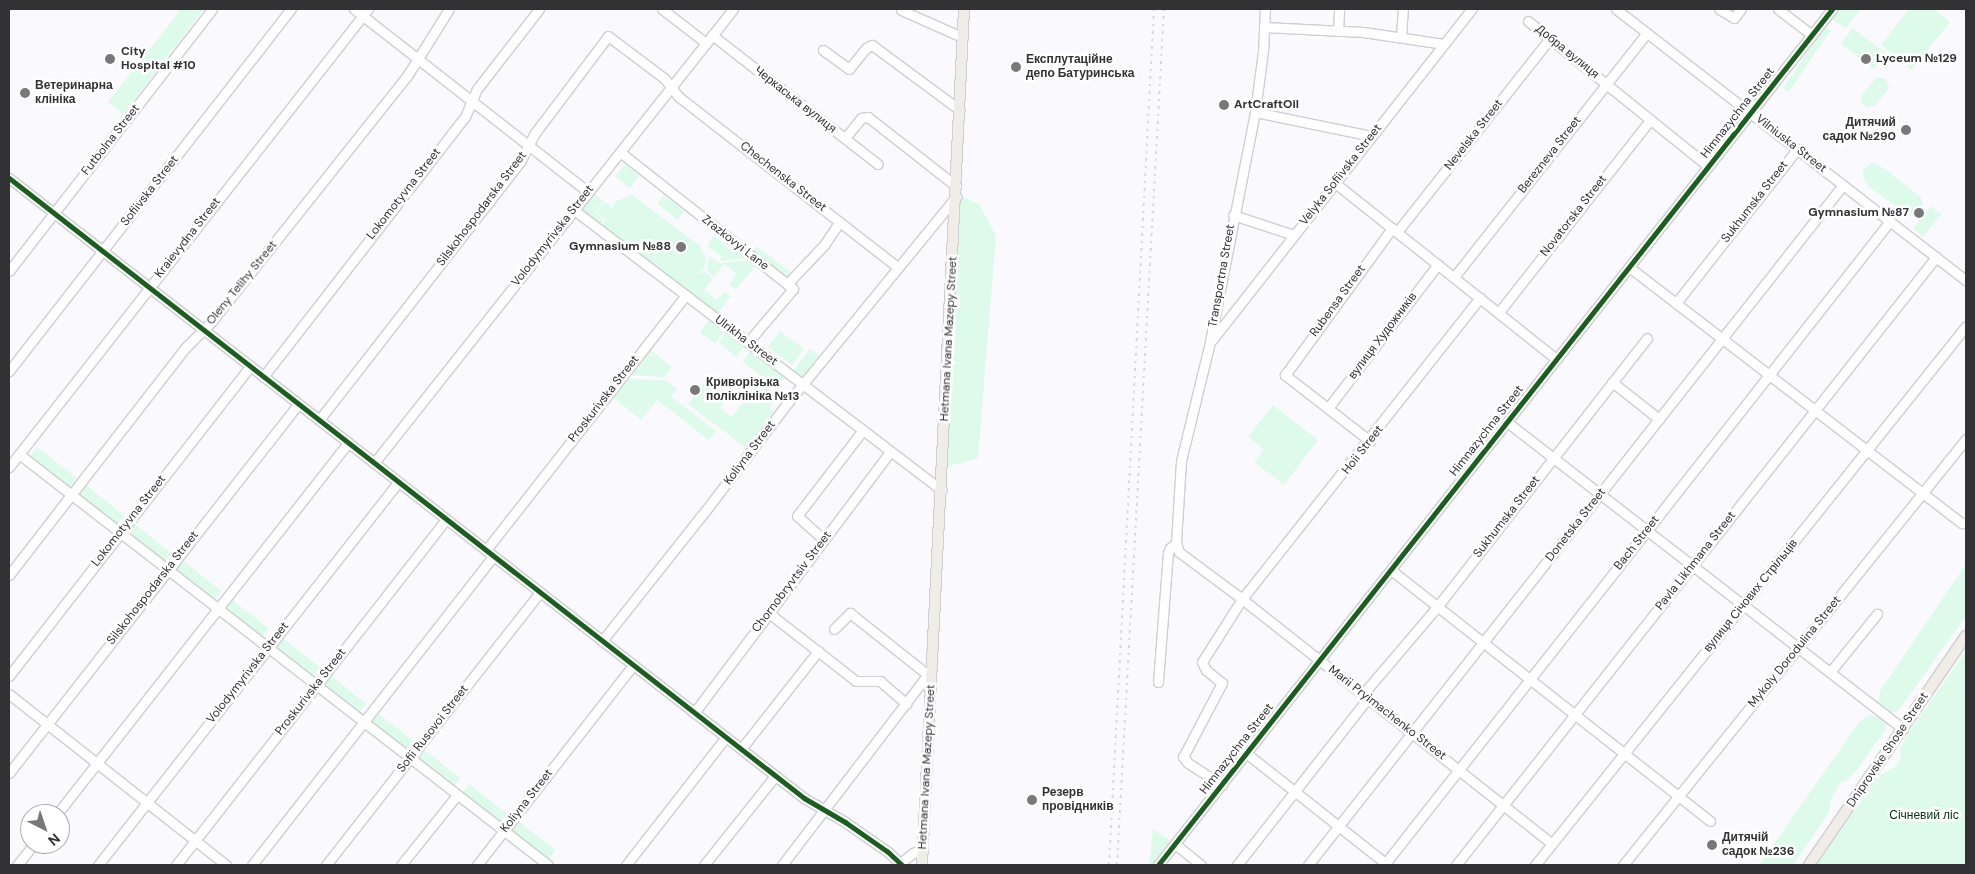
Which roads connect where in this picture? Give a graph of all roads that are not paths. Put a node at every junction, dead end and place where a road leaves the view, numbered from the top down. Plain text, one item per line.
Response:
1 (212, 9) edge
2 (291, 9) edge
3 (354, 9) edge
4 (449, 9) edge
5 (539, 9) edge
6 (662, 9) edge
7 (733, 9) edge
8 (964, 9) edge
9 (1265, 9) edge
10 (1339, 9) edge
11 (1403, 9) edge
12 (1472, 9) edge
13 (1616, 9) edge
14 (1719, 9) edge
15 (1741, 9) edge
16 (1778, 9) edge
17 (1832, 9) edge
18 (902, 10) edge
19 (365, 12) edge
20 (1528, 21) dead end
21 (1264, 27) junction
22 (1338, 31) junction
23 (1647, 32) junction
24 (1812, 35) junction
25 (1401, 36) junction
26 (962, 37) junction
27 (1550, 38) junction
28 (709, 39) junction
29 (1444, 44) junction
30 (823, 50) dead end
31 (418, 59) junction
32 (1606, 84) junction
33 (672, 86) junction
34 (471, 100) junction
35 (960, 110) junction
36 (1255, 112) junction
37 (1750, 113) junction
38 (1650, 120) junction
39 (1372, 136) junction
40 (845, 138) junction
41 (528, 146) junction
42 (1797, 149) junction
43 (620, 152) junction
44 (878, 164) dead end
45 (1708, 166) junction
46 (9, 178) edge
47 (1335, 183) junction
48 (1843, 185) junction
49 (956, 186) junction
50 (588, 192) junction
51 (956, 197) junction
52 (574, 210) junction
53 (54, 214) junction
54 (1233, 215) junction
55 (1890, 221) junction
56 (840, 223) junction
57 (1394, 230) junction
58 (1294, 234) junction
59 (103, 252) junction
60 (1936, 257) junction
61 (1438, 264) junction
62 (897, 267) junction
63 (1629, 267) junction
64 (9, 271) edge
65 (1454, 277) junction
66 (1966, 280) edge
67 (787, 284) junction
68 (149, 288) junction
69 (686, 295) junction
70 (1480, 298) junction
71 (1676, 303) junction
72 (1499, 312) junction
73 (1966, 326) edge
74 (202, 329) junction
75 (1647, 338) dead end
76 (1722, 338) junction
77 (748, 342) junction
78 (1210, 342) junction
79 (1556, 359) junction
80 (250, 366) junction
81 (9, 371) edge
82 (1769, 375) junction
83 (263, 377) junction
84 (1612, 382) junction
85 (803, 384) junction
86 (298, 404) junction
87 (1328, 408) junction
88 (1815, 410) junction
89 (1659, 419) junction
90 (319, 420) junction
91 (1507, 422) junction
92 (863, 430) junction
93 (1966, 439) edge
94 (1370, 441) junction
95 (348, 443) junction
96 (1867, 450) junction
97 (890, 452) junction
98 (19, 454) junction
99 (1553, 458) junction
100 (374, 463) junction
101 (9, 467) edge
102 (398, 482) junction
103 (942, 490) junction
104 (1923, 493) junction
105 (71, 494) junction
106 (1600, 494) junction
107 (446, 519) junction
108 (1966, 523) edge
109 (1647, 530) junction
110 (120, 533) junction
111 (824, 540) junction
112 (1176, 543) junction
113 (489, 553) junction
114 (1692, 566) junction
115 (168, 570) junction
116 (1390, 570) junction
117 (9, 575) edge
118 (540, 592) junction
119 (1242, 599) junction
120 (1743, 605) junction
121 (1437, 607) junction
122 (218, 609) junction
123 (770, 614) junction
124 (1877, 614) dead end
125 (834, 629) dead end
126 (1966, 636) edge
127 (602, 641) junction
128 (1483, 643) junction
129 (268, 648) junction
130 (1798, 648) junction
131 (818, 650) junction
132 (1320, 660) junction
133 (633, 665) junction
134 (930, 672) junction
135 (1830, 672) junction
136 (9, 676) edge
137 (1530, 680) junction
138 (1158, 682) dead end
139 (316, 685) junction
140 (9, 694) edge
141 (1365, 696) junction
142 (906, 704) junction
143 (694, 712) junction
144 (1574, 715) junction
145 (364, 722) junction
146 (47, 724) junction
147 (1903, 729) junction
148 (1412, 734) junction
149 (726, 737) junction
150 (741, 749) junction
151 (1246, 753) junction
152 (1624, 754) junction
153 (410, 758) junction
154 (97, 763) junction
155 (1459, 770) junction
156 (9, 773) edge
157 (775, 776) junction
158 (1222, 784) junction
159 (1295, 792) junction
160 (457, 795) junction
161 (1678, 797) junction
162 (147, 803) junction
163 (65, 804) edge
164 (1503, 805) junction
165 (824, 812) junction
166 (1710, 821) dead end
167 (1339, 826) junction
168 (503, 831) junction
169 (195, 841) junction
170 (1175, 844) junction
171 (1552, 844) junction
172 (923, 849) junction
173 (26, 854) edge
174 (900, 864) edge
175 (17, 865) edge
176 (98, 865) edge
177 (176, 865) edge
178 (226, 865) edge
179 (252, 865) edge
180 (326, 865) edge
181 (401, 865) edge
182 (476, 865) edge
183 (548, 865) edge
184 (626, 865) edge
185 (704, 865) edge
186 (782, 865) edge
187 (922, 865) edge
188 (1158, 865) edge
189 (1201, 865) edge
190 (1237, 865) edge
191 (1308, 865) edge
192 (1386, 865) edge
193 (1456, 865) edge
194 (1535, 865) edge
195 (1623, 865) edge
196 (1810, 865) edge

1 - 53 street, Futbolna Street
2 - 59 street, Sofiivska Street
3 - 19 street
4 - 31 street, Oleny Telihy Street
5 - 34 street, Lokomotyvna Street
6 - 28 street, Черкаська вулиця
7 - 28 street, Volodymyrivska Street
8 - 26 main road, Hetmana Ivana Mazepy Street
9 - 21 street, Transportna Street
10 - 22 street
11 - 25 street
12 - 29 street, Velyka Sofiivska Street
13 - 23 street, Vilniuska Street
14 - 15 street
16 - 24 street
17 - 24 street, Himnazychna Street
18 - 26 street
19 - 31 street
19 - 68 street, Kraievydna Street
20 - 27 street, Добра вулиця
21 - 22 street
21 - 36 street, Transportna Street
22 - 25 street
23 - 32 street, Berezneva Street
23 - 37 street, Vilniuska Street
24 - 37 street, Himnazychna Street
25 - 29 street
26 - 35 main road, Hetmana Ivana Mazepy Street
27 - 32 street, Добра вулиця
27 - 57 street, Nevelska Street
28 - 33 street, Volodymyrivska Street
28 - 40 street, Черкаська вулиця
29 - 39 street, Velyka Sofiivska Street
30 - 35 street
31 - 34 street
31 - 74 street, Oleny Telihy Street
32 - 38 street
32 - 65 street, Berezneva Street
33 - 41 street, Silskohospodarska Street
33 - 43 street, Volodymyrivska Street
33 - 56 street, Chechenska Street
34 - 41 street
34 - 83 street, Lokomotyvna Street
35 - 49 main road, Hetmana Ivana Mazepy Street
36 - 39 street
36 - 54 street, Transportna Street
37 - 42 street, Vilniuska Street
37 - 45 street, Himnazychna Street
38 - 45 street
38 - 72 street, Novatorska Street
39 - 47 street, Velyka Sofiivska Street
40 - 44 street, Черкаська вулиця
40 - 49 street
41 - 50 street
41 - 90 street, Silskohospodarska Street
42 - 48 street, Vilniuska Street
42 - 71 street, Sukhumska Street
43 - 50 street, Volodymyrivska Street
43 - 67 street, Zrazkovyi Lane
45 - 63 street, Himnazychna Street
46 - 53 street
47 - 57 street
47 - 58 street, Velyka Sofiivska Street
48 - 55 street, Vilniuska Street
48 - 76 street, Donetska Street
49 - 51 main road, Hetmana Ivana Mazepy Street
50 - 52 street, Volodymyrivska Street
51 - 62 street, Koliyna Street
51 - 103 main road, Hetmana Ivana Mazepy Street
52 - 69 street, Ulrikha Street
52 - 100 street, Volodymyrivska Street
53 - 59 street
53 - 64 street, Futbolna Street
54 - 58 street
54 - 78 street, Transportna Street
55 - 60 street, Vilniuska Street
55 - 82 street, Bach Street
56 - 62 street, Chechenska Street
56 - 67 street
57 - 61 street
57 - 87 street, Rubensa Street
58 - 78 street, Velyka Sofiivska Street
59 - 68 street
59 - 81 street, Sofiivska Street
60 - 66 street, Vilniuska Street
60 - 88 street, Pavla Likhmana Street
61 - 65 street
61 - 87 street, вулиця Художників
62 - 85 street, Koliyna Street
63 - 71 street
63 - 79 street, Himnazychna Street
65 - 70 street
67 - 77 street
68 - 74 street
68 - 98 street, Kraievydna Street
69 - 77 street, Ulrikha Street
69 - 113 street, Proskurivska Street
70 - 72 street
70 - 94 street, Hoii Street
71 - 76 street
72 - 79 street
73 - 96 street, вулиця Січових Стрільців
74 - 80 street
74 - 105 street, Oleny Telihy Street
75 - 84 street, Sukhumska Street
76 - 82 street
76 - 89 street, Donetska Street
77 - 85 street, Ulrikha Street
78 - 112 street, Transportna Street
79 - 91 street, Himnazychna Street
80 - 83 street
80 - 110 street, Lokomotyvna Street
82 - 88 street
82 - 109 street, Bach Street
83 - 86 street
84 - 89 street
84 - 99 street, Sukhumska Street
85 - 92 street, Ulrikha Street
85 - 127 street, Koliyna Street
86 - 90 street
86 - 115 street, Silskohospodarska Street
87 - 94 street
88 - 96 street
88 - 114 street, Pavla Likhmana Street
89 - 106 street, Donetska Street
90 - 95 street
91 - 99 street
91 - 116 street, Himnazychna Street
92 - 97 street, Ulrikha Street
92 - 111 street
93 - 104 street, Mykoly Dorodulina Street
94 - 119 street, Hoii Street
95 - 100 street
95 - 122 street
96 - 104 street
96 - 120 street, вулиця Січових Стрільців
97 - 103 street, Ulrikha Street
97 - 111 street, Chornobryvtsiv Street
98 - 101 street, Kraievydna Street
98 - 105 street
99 - 106 street
99 - 121 street, Sukhumska Street
100 - 102 street
102 - 107 street
102 - 129 street, Volodymyrivska Street
103 - 134 main road, Hetmana Ivana Mazepy Street
104 - 108 street
104 - 130 street, Mykoly Dorodulina Street
105 - 110 street
105 - 117 street, Oleny Telihy Street
106 - 109 street
106 - 128 street, Donetska Street
107 - 113 street
107 - 139 street, Proskurivska Street
109 - 114 street
109 - 137 street, Bach Street
110 - 115 street
110 - 136 street, Lokomotyvna Street
111 - 123 street, Chornobryvtsiv Street
112 - 119 street
112 - 138 street, Transportna Street
113 - 118 street
113 - 145 street, Proskurivska Street
114 - 120 street
114 - 144 street, Pavla Likhmana Street
115 - 122 street
115 - 146 street, Silskohospodarska Street
116 - 121 street
116 - 132 street, Himnazychna Street
118 - 127 street
118 - 153 street, Sofii Rusovoi Street
119 - 132 street, Marii Pryimachenko Street
119 - 158 street
120 - 130 street
120 - 152 street, вулиця Січових Стрільців
121 - 128 street
121 - 141 street, Sukhumska Street
122 - 129 street
122 - 154 street
123 - 131 street
123 - 143 street, Chornobryvtsiv Street
124 - 135 street
125 - 134 street, Hetmana Ivana Mazepy Street
126 - 147 main road, Dniprovske Shose Street
127 - 133 street
128 - 137 street
128 - 148 street, Donetska Street
129 - 139 street
129 - 162 street, Volodymyrivska Street
130 - 135 street
130 - 161 street, Mykoly Dorodulina Street
131 - 142 street
131 - 150 street
132 - 141 street, Marii Pryimachenko Street
132 - 151 street, Himnazychna Street
133 - 143 street
133 - 168 street, Koliyna Street
134 - 142 street, Hetmana Ivana Mazepy Street
134 - 172 main road, Hetmana Ivana Mazepy Street
135 - 147 street
137 - 144 street
137 - 155 street, Bach Street
139 - 145 street
139 - 169 street, Proskurivska Street
140 - 146 street
141 - 148 street, Marii Pryimachenko Street
141 - 159 street, Sukhumska Street
142 - 165 street, Hetmana Ivana Mazepy Street
143 - 149 street
144 - 152 street
144 - 164 street, Pavla Likhmana Street
145 - 153 street
145 - 179 street, Proskurivska Street
146 - 154 street
146 - 156 street, Silskohospodarska Street
147 - 196 main road, Dniprovske Shose Street
148 - 155 street, Marii Pryimachenko Street
148 - 167 street, Donetska Street
149 - 150 street
149 - 184 street
150 - 157 street
151 - 158 street, Himnazychna Street
151 - 159 street
152 - 161 street
152 - 171 street, вулиця Січових Стрільців
153 - 160 street
153 - 180 street, Sofii Rusovoi Street
154 - 162 street
154 - 163 street
155 - 164 street, Marii Pryimachenko Street
155 - 192 street, Bach Street
157 - 165 street
157 - 185 street
158 - 170 street, Himnazychna Street
159 - 167 street
159 - 190 street, Sukhumska Street
160 - 168 street
160 - 181 street
161 - 166 street
161 - 195 street, Mykoly Dorodulina Street
162 - 169 street
162 - 176 street, Volodymyrivska Street
164 - 171 street, Marii Pryimachenko Street
164 - 193 street, Pavla Likhmana Street
165 - 174 street
165 - 186 street, Hetmana Ivana Mazepy Street
167 - 191 street, Donetska Street
167 - 192 street
168 - 182 street, Koliyna Street
168 - 183 street
169 - 177 street, Proskurivska Street
169 - 178 street
170 - 188 street, Himnazychna Street
170 - 189 street
171 - 194 street, вулиця Січових Стрільців
172 - 174 street
172 - 187 main road, Hetmana Ivana Mazepy Street
173 - 175 street

